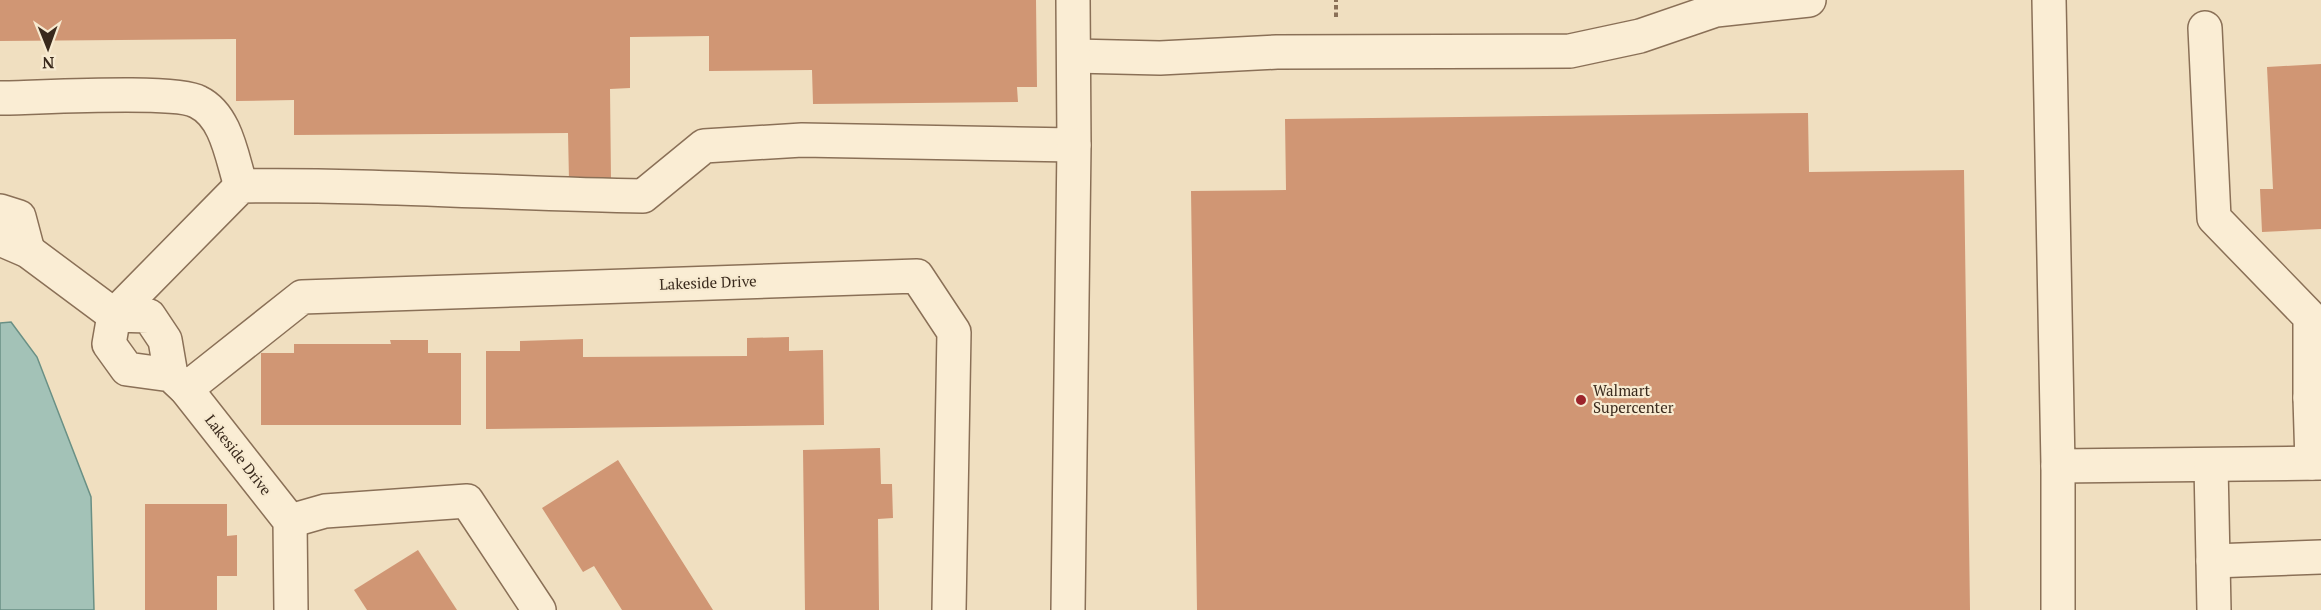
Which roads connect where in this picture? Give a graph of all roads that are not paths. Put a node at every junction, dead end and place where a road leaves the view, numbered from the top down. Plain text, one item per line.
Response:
1 (1073, 0) edge
2 (1809, 0) edge
3 (2049, 0) edge
4 (2205, 28) dead end
5 (1074, 56) junction
6 (0, 98) edge
7 (1074, 145) junction
8 (241, 186) junction
9 (0, 210) edge
10 (14, 245) edge
11 (114, 315) junction
12 (179, 382) junction
13 (2316, 398) edge
14 (2317, 463) edge
15 (2211, 465) junction
16 (2058, 466) junction
17 (290, 521) junction
18 (2321, 557) edge
19 (2213, 561) junction
20 (291, 610) edge
21 (539, 610) edge
22 (949, 610) edge
23 (1068, 610) edge
24 (2058, 610) edge
25 (2214, 610) edge

1 - 5 street
2 - 5 street
3 - 16 street
4 - 13 street
5 - 7 street
6 - 8 street
7 - 8 street
7 - 23 street
8 - 11 street
9 - 10 street
10 - 11 street
11 - 12 street, Lakeside Drive
11 - 12 street
12 - 17 street, Lakeside Drive
12 - 22 street, Lakeside Drive
13 - 14 street
14 - 15 street
15 - 16 street
15 - 19 street
16 - 24 street
17 - 20 street
17 - 21 street
18 - 19 street
19 - 25 street

